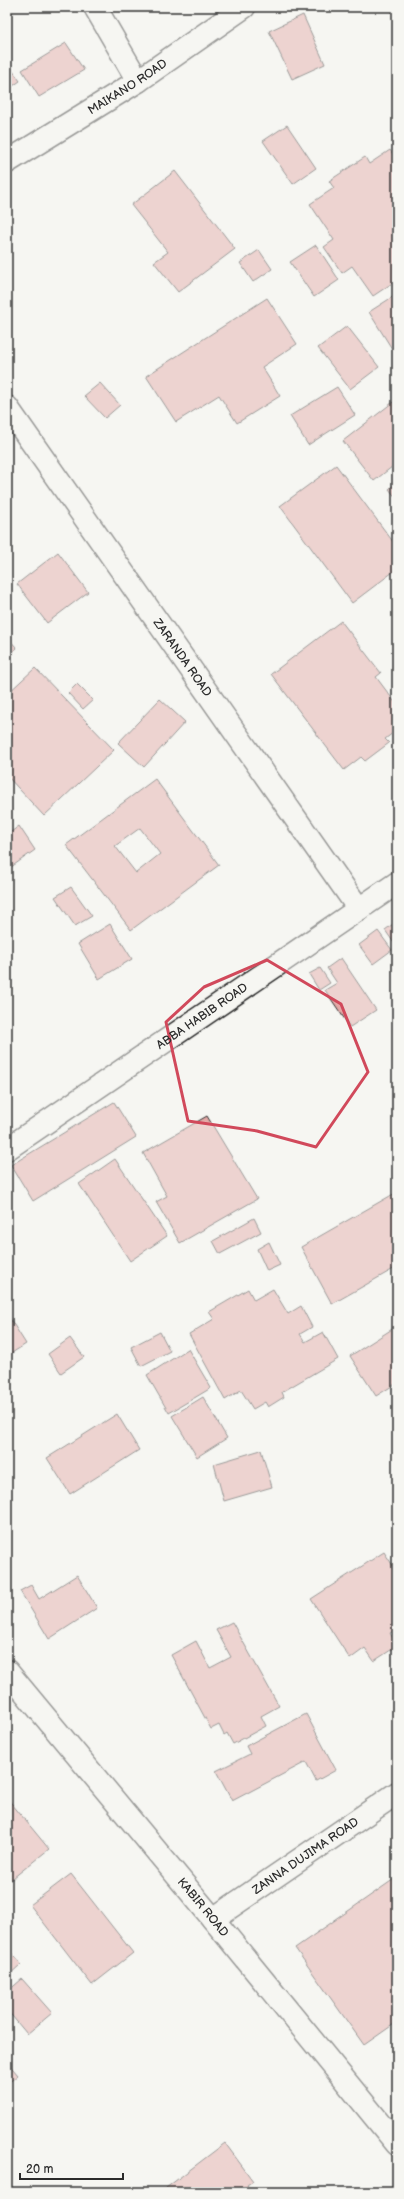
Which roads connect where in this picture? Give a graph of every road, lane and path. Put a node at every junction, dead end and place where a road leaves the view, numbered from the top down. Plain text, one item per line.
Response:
1 (95, 7) edge
2 (244, 7) edge
3 (138, 81) junction
4 (7, 162) edge
5 (7, 407) edge
6 (397, 883) edge
7 (359, 909) junction
8 (7, 1149) edge
9 (7, 1671) edge
10 (397, 1793) edge
11 (213, 1919) junction
12 (397, 2144) edge

1 - 3 street
2 - 3 street, MAIKANO ROAD
3 - 4 street, MAIKANO ROAD
5 - 7 street, ZARANDA ROAD
6 - 7 street, ABBA HABIB ROAD
7 - 8 street, ABBA HABIB ROAD
9 - 11 street, KABIR ROAD
10 - 11 street, ZANNA DUJIMA ROAD
11 - 12 street, KABIR ROAD

